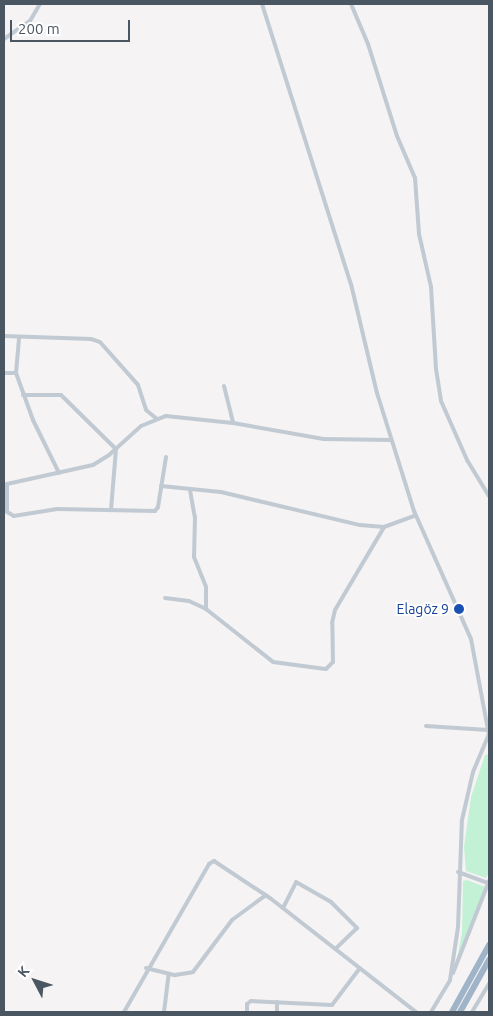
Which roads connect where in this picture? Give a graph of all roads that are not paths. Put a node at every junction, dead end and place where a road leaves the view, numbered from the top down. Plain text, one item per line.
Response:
1 (40, 4) edge
2 (262, 4) edge
3 (351, 4) edge
4 (4, 39) edge
5 (4, 336) edge
6 (20, 337) junction
7 (4, 373) edge
8 (16, 373) junction
9 (224, 386) dead end
10 (23, 395) junction
11 (156, 418) junction
12 (233, 423) junction
13 (391, 440) junction
14 (116, 449) junction
15 (166, 458) dead end
16 (59, 473) junction
17 (161, 486) junction
18 (190, 490) junction
19 (489, 496) edge
20 (110, 510) junction
21 (416, 516) junction
22 (384, 527) junction
23 (165, 598) dead end
24 (206, 608) junction
25 (426, 726) dead end
26 (489, 733) edge
27 (458, 872) junction
28 (489, 882) edge
29 (266, 895) junction
30 (283, 908) junction
31 (489, 945) edge
32 (336, 948) junction
33 (489, 960) edge
34 (146, 968) junction
35 (360, 968) junction
36 (169, 974) junction
37 (450, 980) junction
38 (489, 984) edge
39 (277, 1002) junction
40 (124, 1012) edge
41 (164, 1012) edge
42 (247, 1012) edge
43 (277, 1012) edge
44 (416, 1012) edge
45 (431, 1012) edge
46 (452, 1012) edge
47 (460, 1012) edge
48 (472, 1012) edge

1 - 4 street
2 - 13 street
3 - 19 street
5 - 6 street
6 - 8 street
6 - 11 street
7 - 8 street
8 - 10 street
9 - 12 street
10 - 14 street
10 - 16 street
11 - 12 street
11 - 14 street
12 - 13 street
13 - 21 street
14 - 16 street
14 - 20 street
15 - 17 street
16 - 20 street
17 - 18 street
17 - 20 street
18 - 22 street
18 - 24 street
21 - 22 street
21 - 26 street
22 - 24 street
23 - 24 street
25 - 26 street
26 - 27 street
27 - 28 street
27 - 37 street
28 - 37 street
29 - 30 street
29 - 34 street
29 - 36 street
30 - 32 street
30 - 32 street
31 - 46 highway
32 - 35 street
33 - 47 highway
34 - 36 street
34 - 40 street
35 - 39 street
35 - 44 street
36 - 41 street
37 - 45 street
38 - 48 street
39 - 42 street
39 - 43 street

